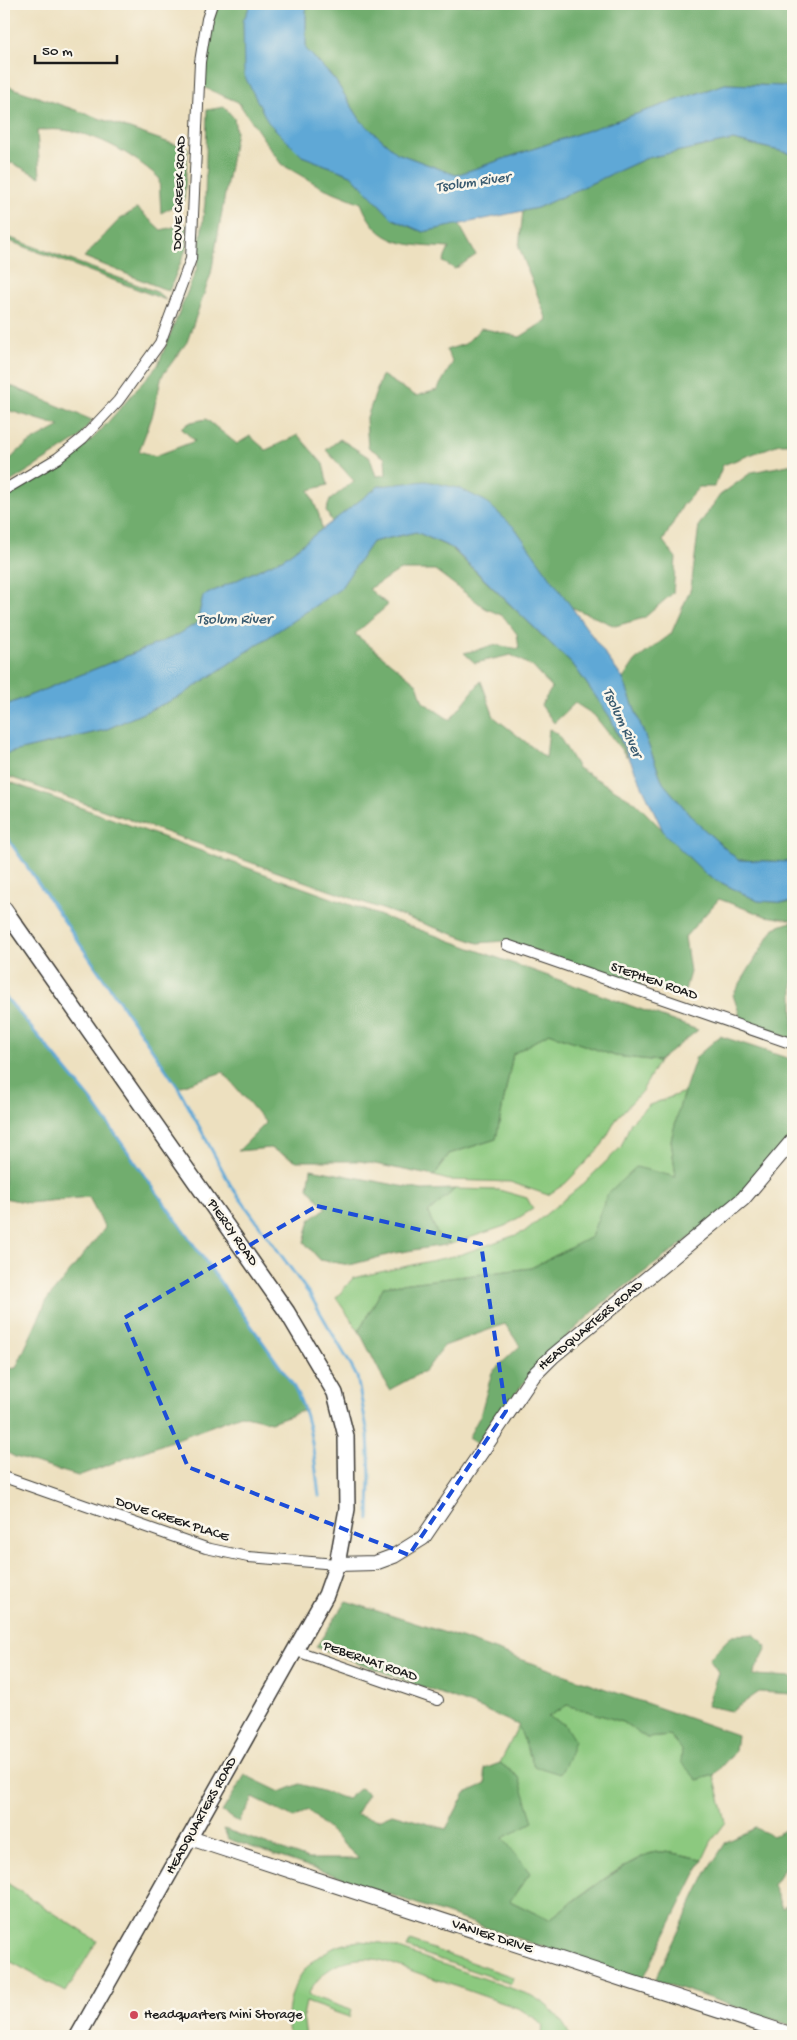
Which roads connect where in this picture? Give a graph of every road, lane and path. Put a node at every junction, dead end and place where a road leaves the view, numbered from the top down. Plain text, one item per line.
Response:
1 (212, 4) edge
2 (4, 490) edge
3 (4, 909) edge
4 (507, 945) dead end
5 (793, 1044) edge
6 (793, 1140) edge
7 (4, 1477) edge
8 (337, 1564) junction
9 (326, 1595) joint
10 (294, 1650) junction
11 (438, 1700) dead end
12 (190, 1838) junction
13 (793, 2035) edge
14 (78, 2036) edge

1 - 2 street, DOVE CREEK ROAD
3 - 8 main road, PIERCY ROAD
4 - 5 street, STEPHEN ROAD
6 - 8 street, HEADQUARTERS ROAD
7 - 8 street, DOVE CREEK PLACE
8 - 9 main road, PIERCY ROAD
9 - 10 main road, HEADQUARTERS ROAD
10 - 11 street, PEBERNAT ROAD
10 - 12 main road, HEADQUARTERS ROAD
12 - 13 street, VANIER DRIVE
12 - 14 main road, HEADQUARTERS ROAD

